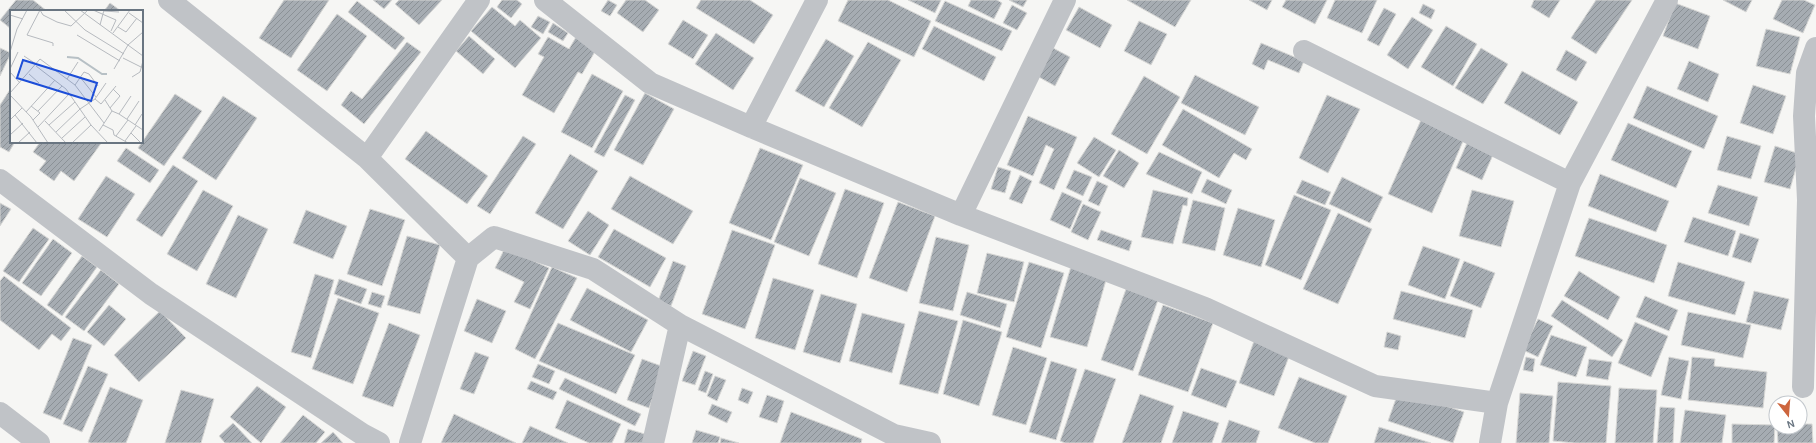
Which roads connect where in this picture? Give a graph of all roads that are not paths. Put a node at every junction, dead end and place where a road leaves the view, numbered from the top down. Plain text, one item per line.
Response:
1 (169, 0) edge
2 (479, 0) edge
3 (817, 0) edge
4 (1065, 0) edge
5 (1668, 0) edge
6 (550, 1) edge
7 (1816, 48) edge
8 (1304, 51) dead end
9 (751, 127) junction
10 (367, 158) junction
11 (0, 180) edge
12 (1570, 183) junction
13 (961, 215) junction
14 (468, 258) junction
15 (680, 325) junction
16 (1803, 387) dead end
17 (1497, 403) junction
18 (0, 413) edge
19 (893, 439) edge
20 (39, 443) edge
21 (380, 443) edge
22 (410, 443) edge
23 (653, 443) edge
24 (930, 443) edge
25 (1490, 443) edge

1 - 10 street
2 - 10 street
3 - 9 street
4 - 13 street
5 - 12 street
6 - 9 street
7 - 16 street
8 - 12 street
9 - 13 street
10 - 14 street
11 - 21 street
12 - 17 street
13 - 17 street
14 - 15 street
14 - 22 street
15 - 19 street
15 - 23 street
17 - 25 street
18 - 20 street
19 - 24 street

